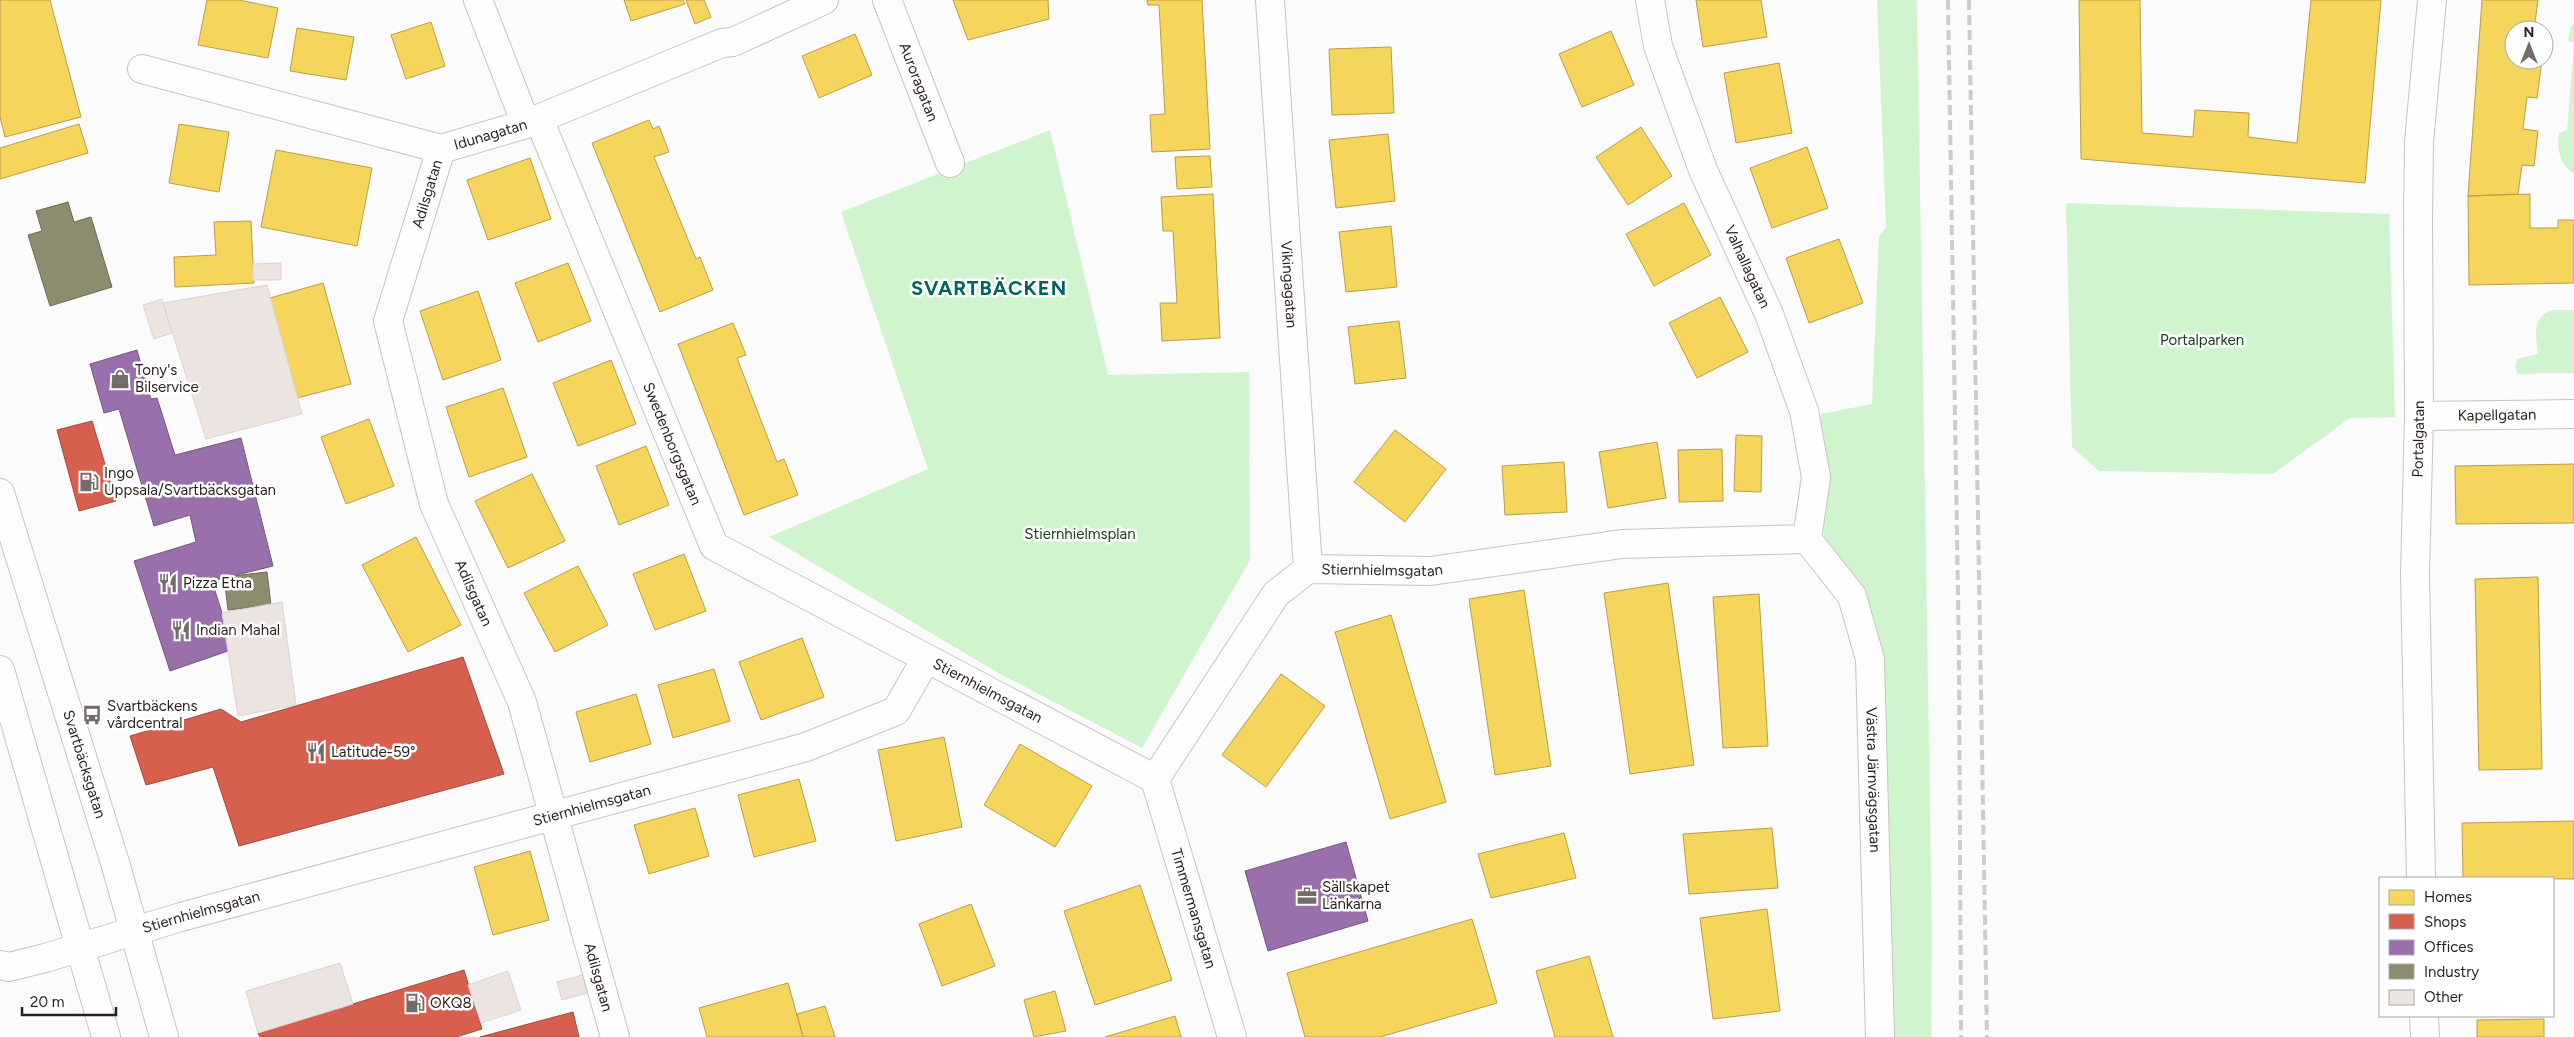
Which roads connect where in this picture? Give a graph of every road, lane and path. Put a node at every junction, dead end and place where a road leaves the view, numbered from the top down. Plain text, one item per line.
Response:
1 (478, 0) edge
2 (824, 0) edge
3 (887, 0) edge
4 (1270, 0) edge
5 (1650, 0) edge
6 (2432, 0) edge
7 (142, 69) dead end
8 (532, 122) junction
9 (441, 149) junction
10 (950, 162) dead end
11 (2574, 414) edge
12 (2419, 416) junction
13 (0, 493) edge
14 (1807, 540) junction
15 (1308, 569) junction
16 (926, 659) junction
17 (0, 670) edge
18 (1155, 779) junction
19 (552, 814) junction
20 (2422, 877) edge
21 (134, 931) junction
22 (79, 946) junction
23 (0, 965) edge
24 (2424, 1017) edge
25 (106, 1037) edge
26 (164, 1037) edge
27 (615, 1037) edge
28 (1232, 1037) edge
29 (1880, 1037) edge
30 (2425, 1037) edge

1 - 8 street, Swedenborgsgatan
2 - 8 street, Idunagatan
3 - 10 street, Auroragatan
4 - 15 street, Vikingagatan
5 - 14 street, Valhallagatan
6 - 12 street, Portalgatan
7 - 9 street, Idunagatan
8 - 9 street, Idunagatan
8 - 16 street, Swedenborgsgatan
9 - 19 street, Adilsgatan
11 - 12 street, Kapellgatan
12 - 20 street, Portalgatan
13 - 21 street, Svartbäcksgatan
14 - 15 street, Stiernhielmsgatan
14 - 29 street, Västra Järnvägsgatan
15 - 18 street, Stiernhielmsgatan
16 - 18 street, Stiernhielmsgatan
16 - 19 street, Stiernhielmsgatan
17 - 22 street
18 - 28 street, Timmermansgatan
19 - 21 street, Stiernhielmsgatan
19 - 27 street, Adilsgatan
21 - 22 street, Stiernhielmsgatan
21 - 26 street, Svartbäcksgatan
22 - 23 street
22 - 25 street
24 - 30 street

